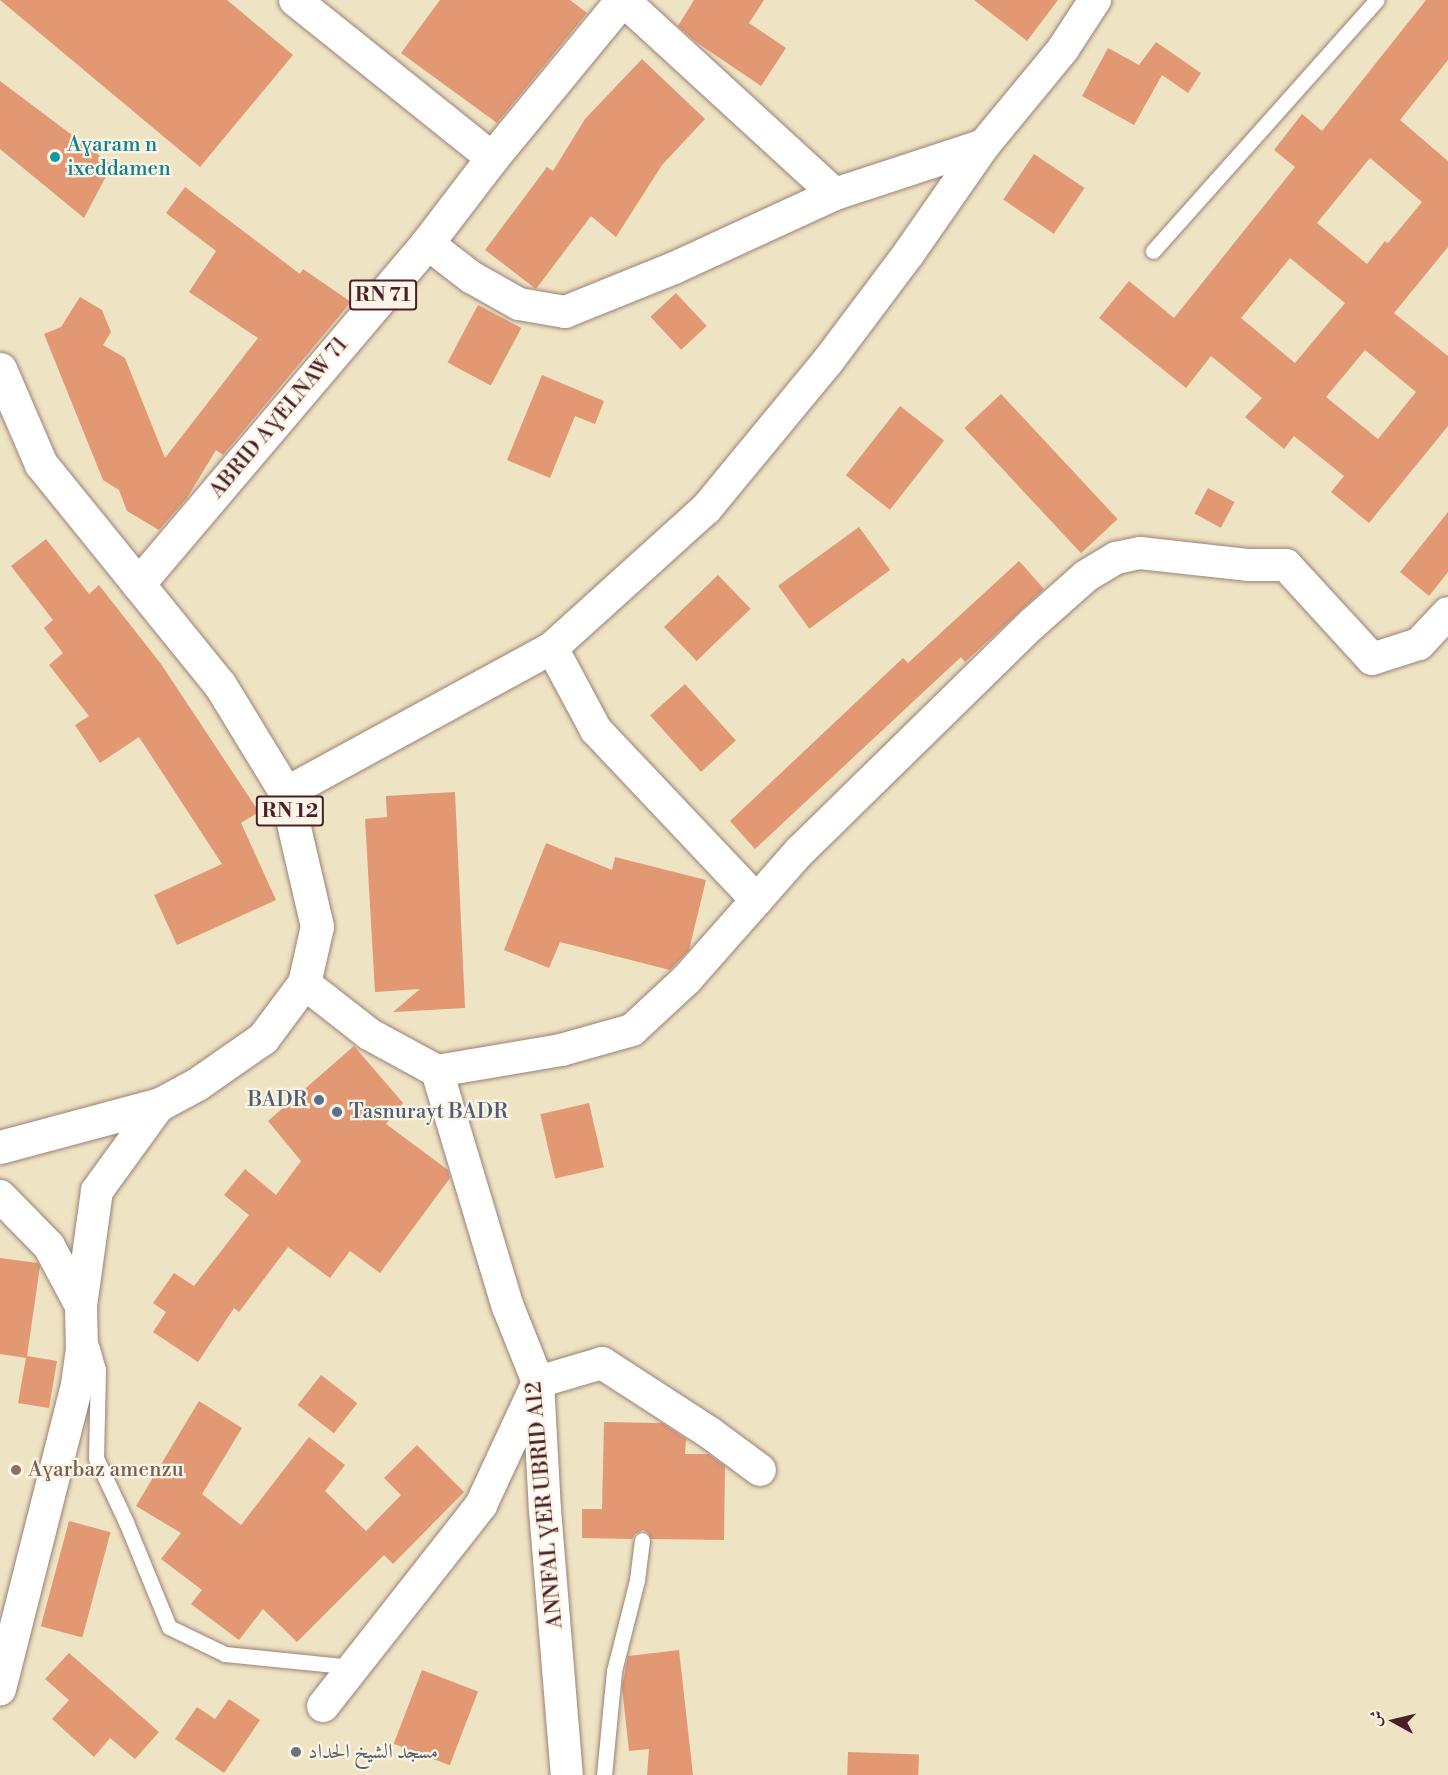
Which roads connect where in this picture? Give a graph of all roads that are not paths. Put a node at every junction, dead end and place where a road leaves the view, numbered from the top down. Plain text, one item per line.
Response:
1 (295, 0) edge
2 (622, 0) edge
3 (1095, 0) edge
4 (1377, 0) edge
5 (984, 145) junction
6 (492, 158) junction
7 (835, 194) junction
8 (427, 243) junction
9 (1153, 251) dead end
10 (0, 369) edge
11 (138, 584) junction
12 (1448, 613) edge
13 (552, 648) junction
14 (286, 793) junction
15 (757, 900) junction
16 (304, 983) junction
17 (437, 1071) junction
18 (159, 1104) junction
19 (0, 1147) edge
20 (0, 1197) edge
21 (81, 1306) junction
22 (538, 1382) junction
23 (760, 1470) dead end
24 (642, 1540) dead end
25 (354, 1667) junction
26 (0, 1689) edge
27 (323, 1706) dead end
28 (567, 1775) edge
29 (604, 1775) edge

1 - 6 street
2 - 6 main road, ABRID AƔELNAW 71 / RN 71
2 - 7 street
3 - 5 street
4 - 9 lane
5 - 7 street
5 - 13 street
6 - 8 main road, ABRID AƔELNAW 71 / RN 71
7 - 8 street
8 - 11 main road, ABRID AƔELNAW 71 / RN 71
10 - 11 main road, RN 12
11 - 14 main road, RN 12
12 - 15 street
13 - 14 street
13 - 15 street
14 - 16 main road, RN 12
15 - 17 street
16 - 17 street
16 - 18 main road, RN 12
17 - 22 street, ANNFAL ƔER UBRID A12
18 - 19 main road, RN 12
18 - 21 street
20 - 21 street
21 - 25 lane
21 - 26 street
22 - 23 street
22 - 25 street
22 - 28 street, ANNFAL ƔER UBRID A12
24 - 29 lane
25 - 27 street

